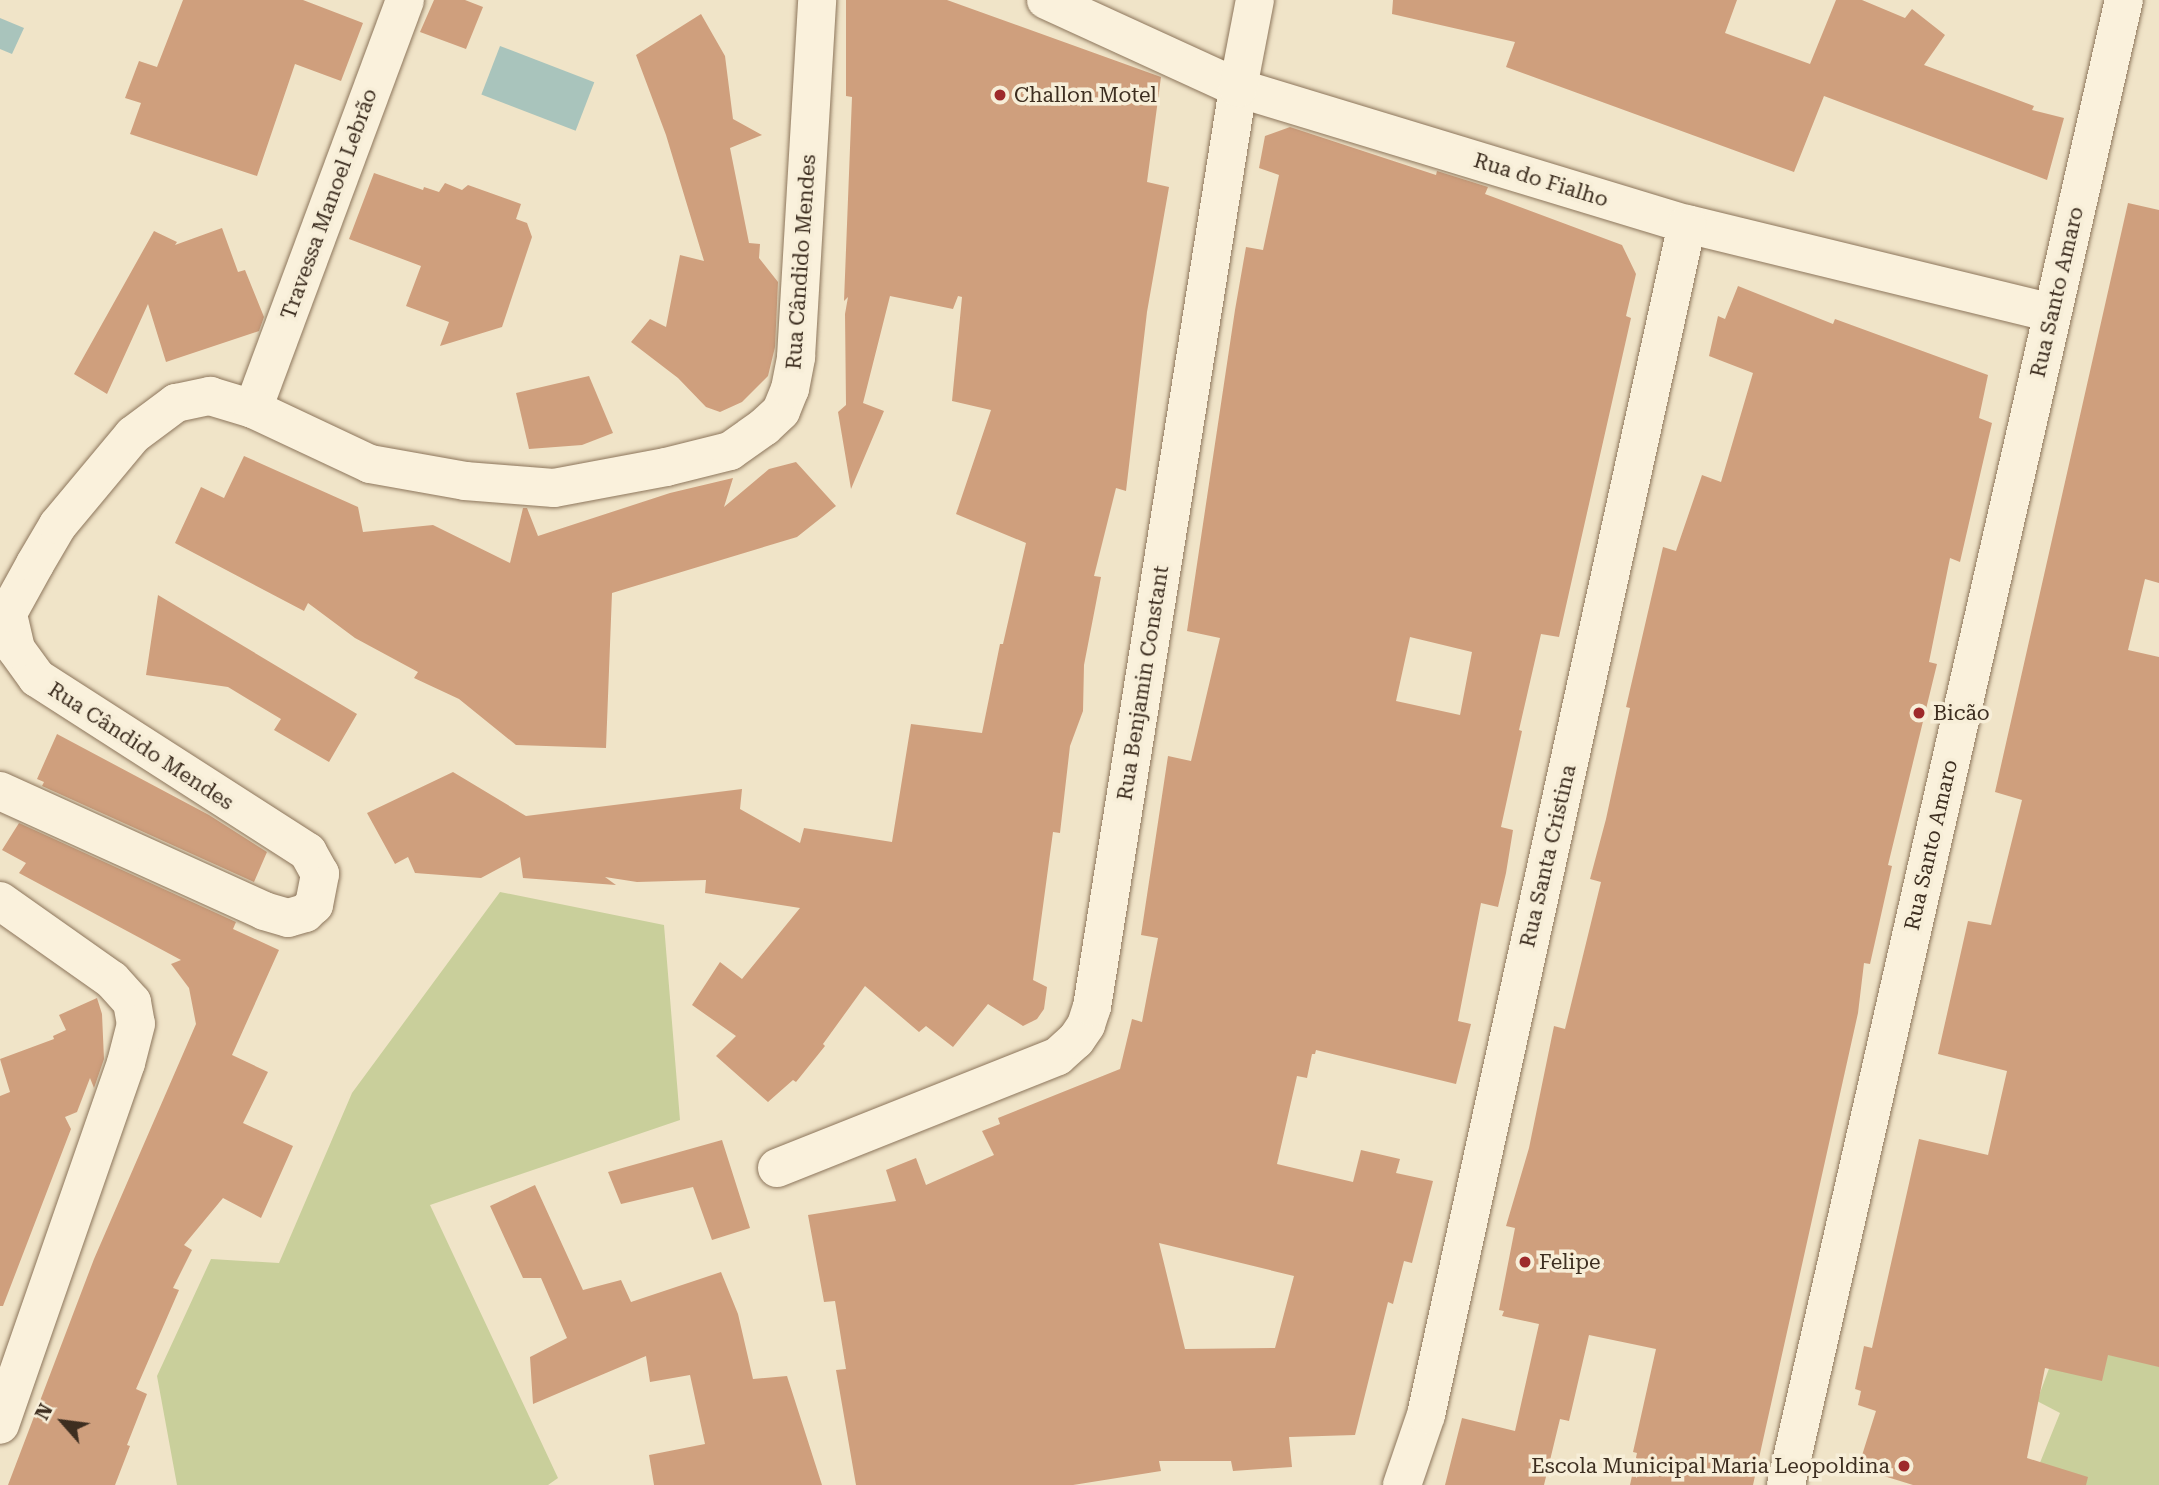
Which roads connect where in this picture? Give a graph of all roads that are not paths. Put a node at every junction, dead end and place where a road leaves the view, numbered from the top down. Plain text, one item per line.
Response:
1 (405, 0) edge
2 (817, 0) edge
3 (1046, 0) edge
4 (1255, 0) edge
5 (2124, 0) edge
6 (1238, 88) junction
7 (1687, 224) junction
8 (2052, 313) junction
9 (253, 409) junction
10 (0, 791) edge
11 (0, 901) edge
12 (778, 1168) dead end
13 (0, 1425) edge
14 (1402, 1485) edge
15 (1786, 1485) edge

1 - 9 street, Travessa Manoel Lebrão
2 - 9 street, Rua Cândido Mendes
3 - 6 street, Rua do Fialho
4 - 6 street, Rua Benjamin Constant
5 - 8 street, Rua Santo Amaro
6 - 7 street, Rua do Fialho
6 - 12 street, Rua Benjamin Constant
7 - 8 street, Rua do Fialho
7 - 14 street, Rua Santa Cristina
8 - 15 street, Rua Santo Amaro
9 - 10 street, Rua Cândido Mendes
11 - 13 street

